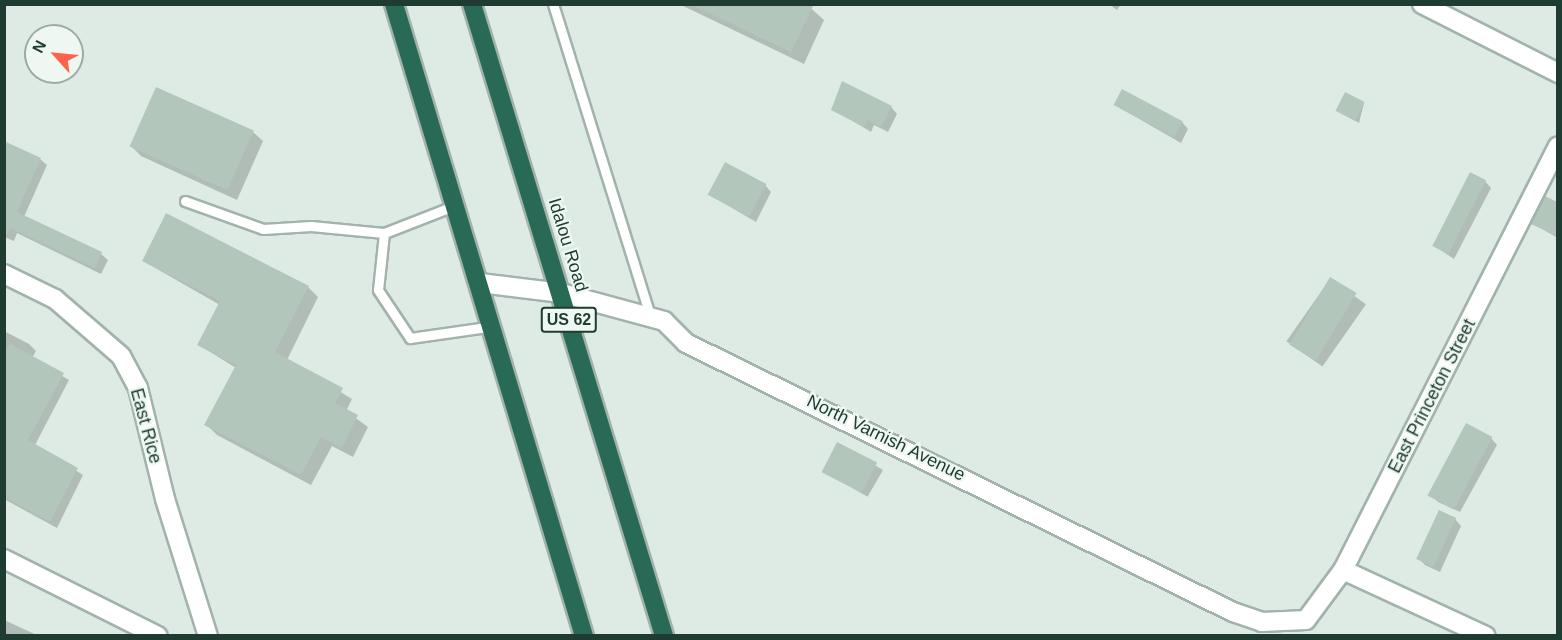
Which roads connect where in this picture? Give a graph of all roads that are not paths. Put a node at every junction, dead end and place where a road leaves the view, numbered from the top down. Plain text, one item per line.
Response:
1 (394, 4) edge
2 (472, 4) edge
3 (553, 4) edge
4 (1422, 4) edge
5 (1557, 74) edge
6 (1557, 146) edge
7 (185, 201) dead end
8 (456, 205) junction
9 (384, 233) junction
10 (4, 274) edge
11 (480, 283) junction
12 (561, 292) junction
13 (651, 318) junction
14 (494, 326) junction
15 (4, 559) edge
16 (1343, 570) junction
17 (1283, 621) joint
18 (158, 636) edge
19 (208, 636) edge
20 (584, 636) edge
21 (664, 636) edge
22 (1486, 636) edge

1 - 8 highway
2 - 12 highway, Idalou Road / US 62
3 - 13 lane
4 - 5 street
6 - 16 street, East Princeton Street
7 - 9 lane
8 - 9 lane
8 - 11 highway
9 - 14 lane
10 - 19 street, East Rice
11 - 12 street, North Varnish Avenue
11 - 14 highway
12 - 13 street, North Varnish Avenue
12 - 21 highway, Idalou Road / US 62
13 - 17 street, North Varnish Avenue
14 - 20 highway
15 - 18 street
16 - 17 street, East Princeton Street
16 - 22 street

